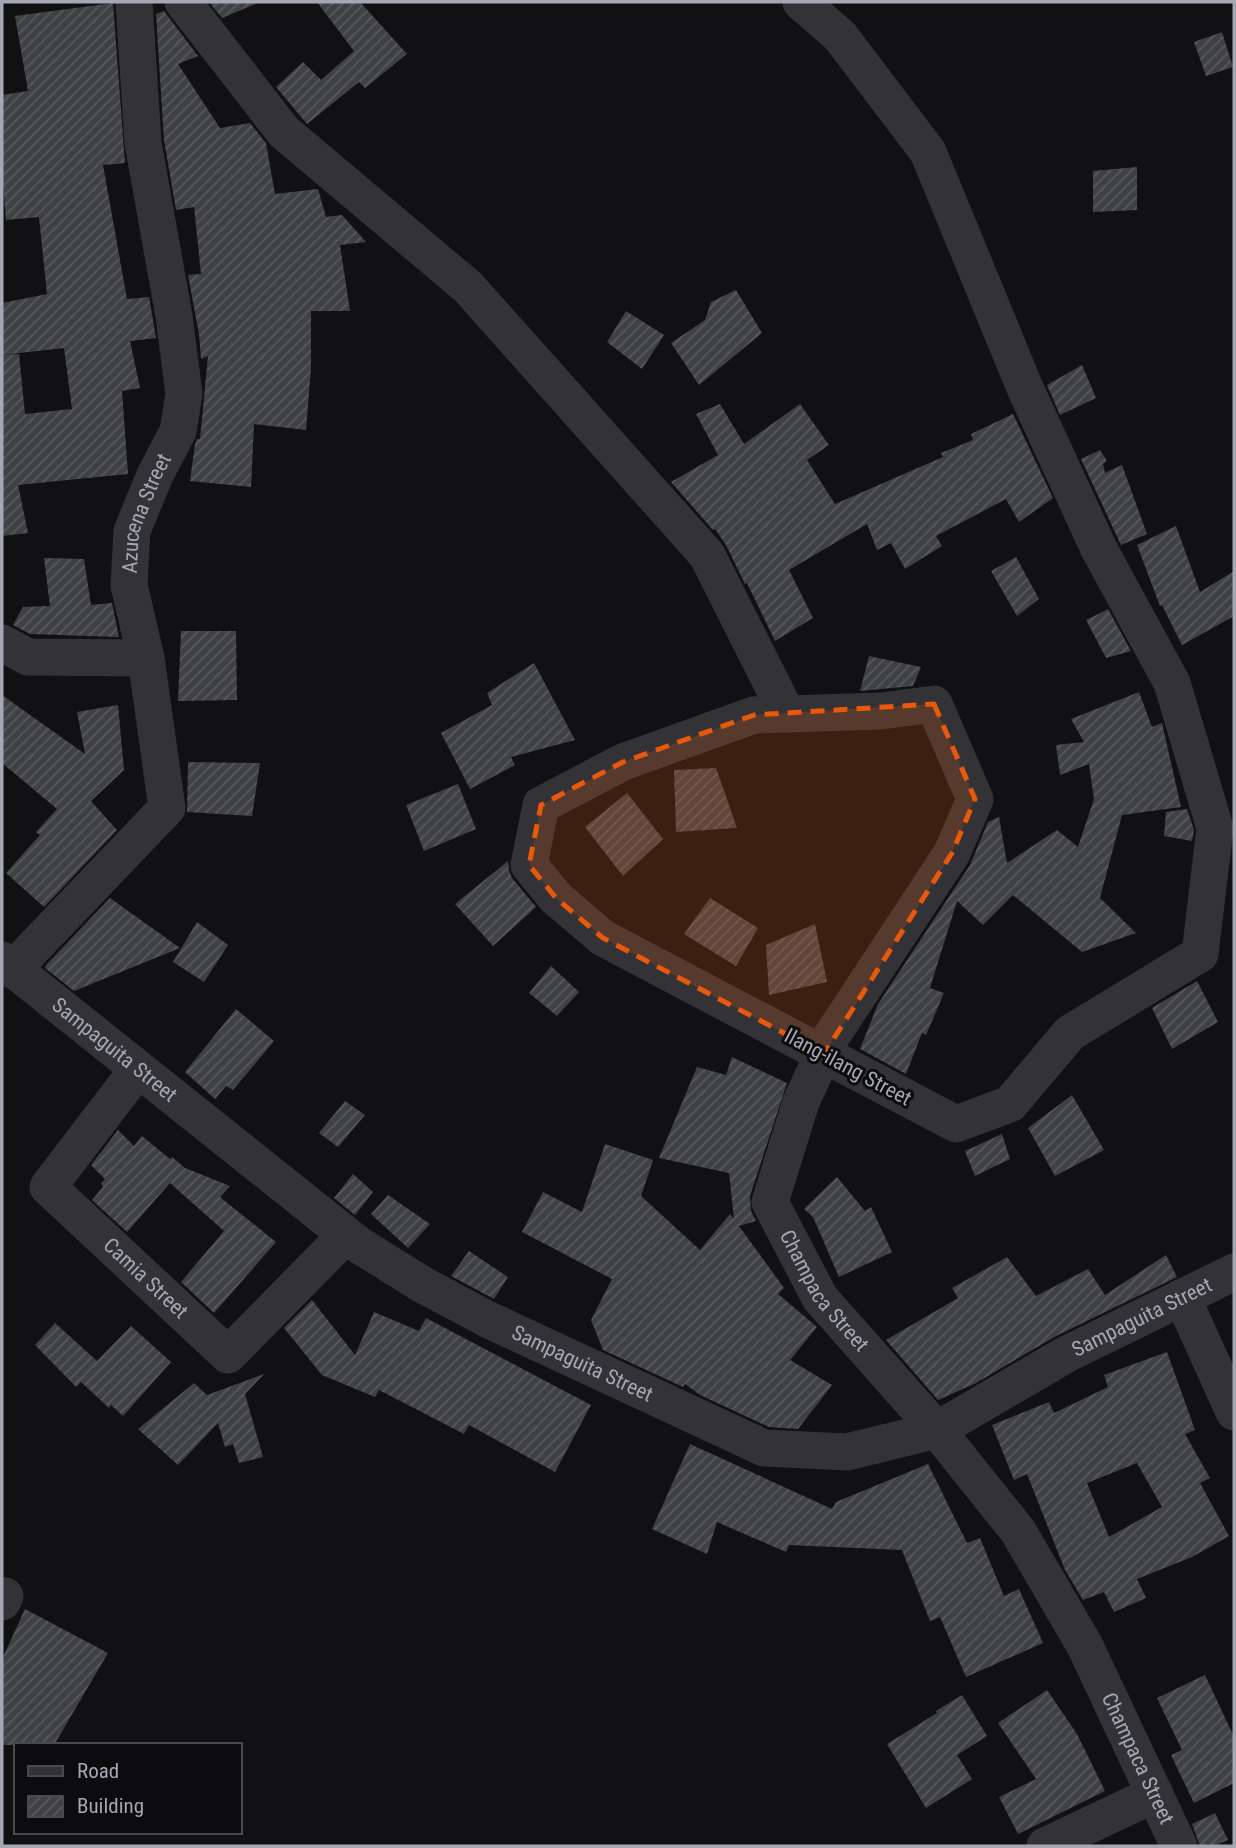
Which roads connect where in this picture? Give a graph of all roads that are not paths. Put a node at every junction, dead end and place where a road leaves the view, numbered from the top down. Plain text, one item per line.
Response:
1 (134, 2) edge
2 (183, 2) edge
3 (801, 2) edge
4 (2, 643) edge
5 (146, 658) junction
6 (934, 704) joint
7 (787, 714) junction
8 (7, 965) edge
9 (824, 1054) junction
10 (138, 1069) junction
11 (346, 1235) junction
12 (1234, 1272) edge
13 (1182, 1297) junction
14 (1234, 1412) edge
15 (937, 1430) junction
16 (1155, 1794) junction
17 (1075, 1839) edge
18 (1045, 1846) edge
19 (1180, 1846) edge

1 - 5 street, Azucena Street
2 - 7 street
3 - 9 street, Ilang-ilang Street
4 - 5 street
5 - 8 street, Azucena Street
6 - 7 street, Ilang-ilang Street
6 - 9 street, Champaca Street
7 - 9 street, Ilang-ilang Street
8 - 10 street, Sampaguita Street
9 - 15 street, Champaca Street
10 - 11 street, Sampaguita Street
10 - 11 street, Camia Street
11 - 15 street, Sampaguita Street
12 - 13 street, Sampaguita Street
13 - 14 street
13 - 15 street, Sampaguita Street
15 - 16 street, Champaca Street
16 - 17 street
16 - 19 street, Champaca Street
17 - 18 street

